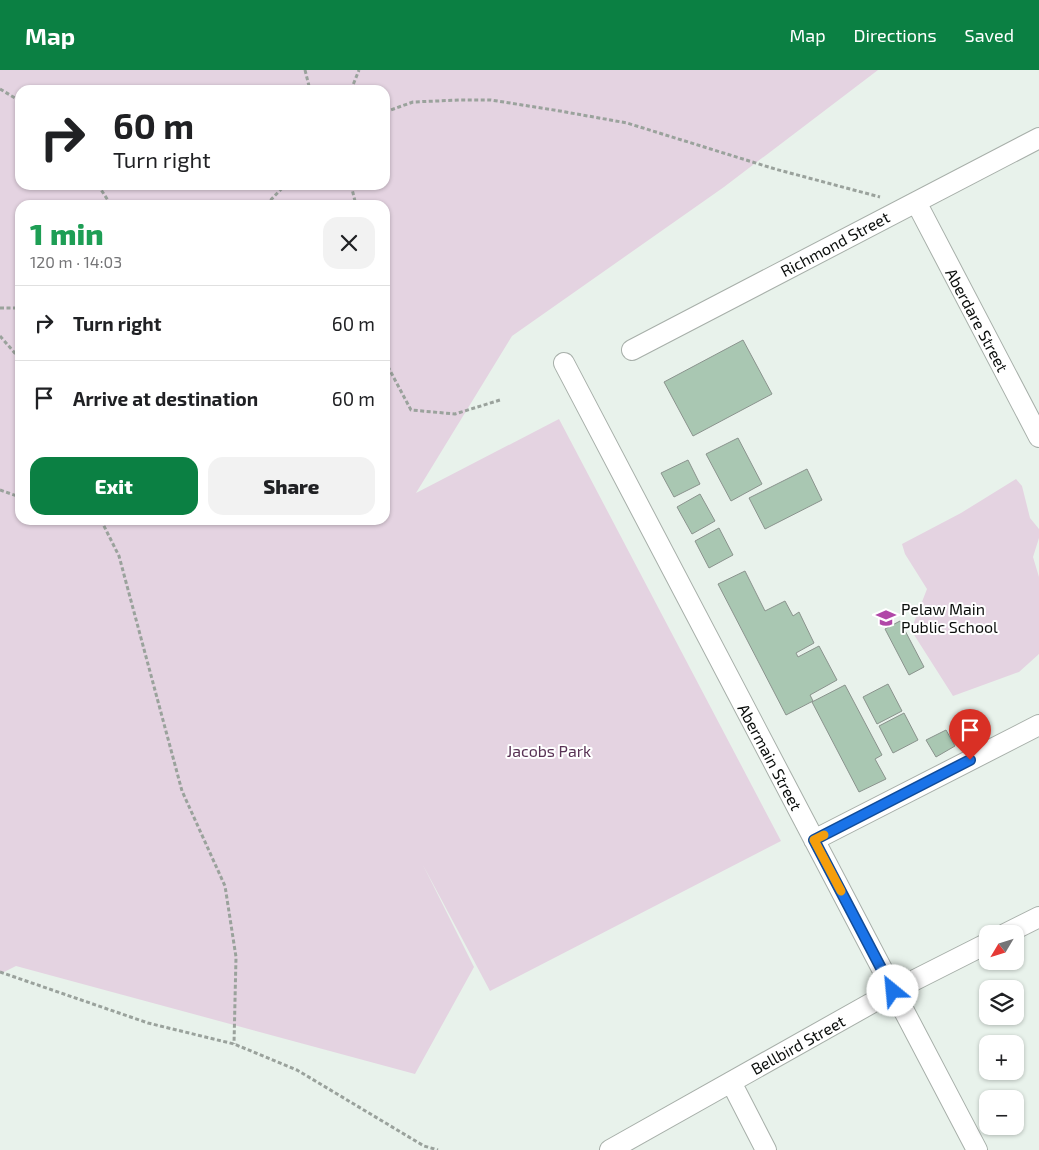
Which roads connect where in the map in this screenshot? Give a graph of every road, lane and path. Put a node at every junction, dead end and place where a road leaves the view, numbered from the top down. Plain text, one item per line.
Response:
1 (305, 70) edge
2 (359, 70) edge
3 (309, 85) edge
4 (353, 85) edge
5 (0, 90) edge
6 (15, 98) edge
7 (390, 110) edge
8 (1039, 138) edge
9 (280, 190) edge
10 (271, 200) edge
11 (910, 205) junction
12 (0, 308) edge
13 (15, 308) edge
14 (0, 336) edge
15 (632, 350) dead end
16 (15, 353) edge
17 (564, 363) dead end
18 (390, 371) edge
19 (500, 400) dead end
20 (1039, 437) edge
21 (0, 490) edge
22 (15, 495) edge
23 (104, 525) edge
24 (1039, 725) edge
25 (814, 840) junction
26 (1039, 916) edge
27 (1022, 925) edge
28 (979, 948) edge
29 (0, 972) edge
30 (893, 991) junction
31 (234, 1044) junction
32 (730, 1082) junction
33 (438, 1150) edge
34 (610, 1150) edge
35 (766, 1150) edge
36 (977, 1150) edge

1 - 3 path
2 - 4 path
5 - 6 path
7 - 11 path
8 - 11 street, Richmond Street
9 - 10 path
11 - 15 street, Richmond Street
11 - 20 street, Aberdare Street
12 - 13 path
14 - 16 path
17 - 25 street, Abermain Street
18 - 19 path
21 - 22 path
23 - 31 path
24 - 25 street
25 - 30 street, Abermain Street
26 - 27 street
28 - 30 street, Bellbird Street
29 - 31 path
30 - 32 street, Bellbird Street
30 - 36 street, Abermain Street
31 - 33 path
32 - 34 street, Bellbird Street
32 - 35 street

